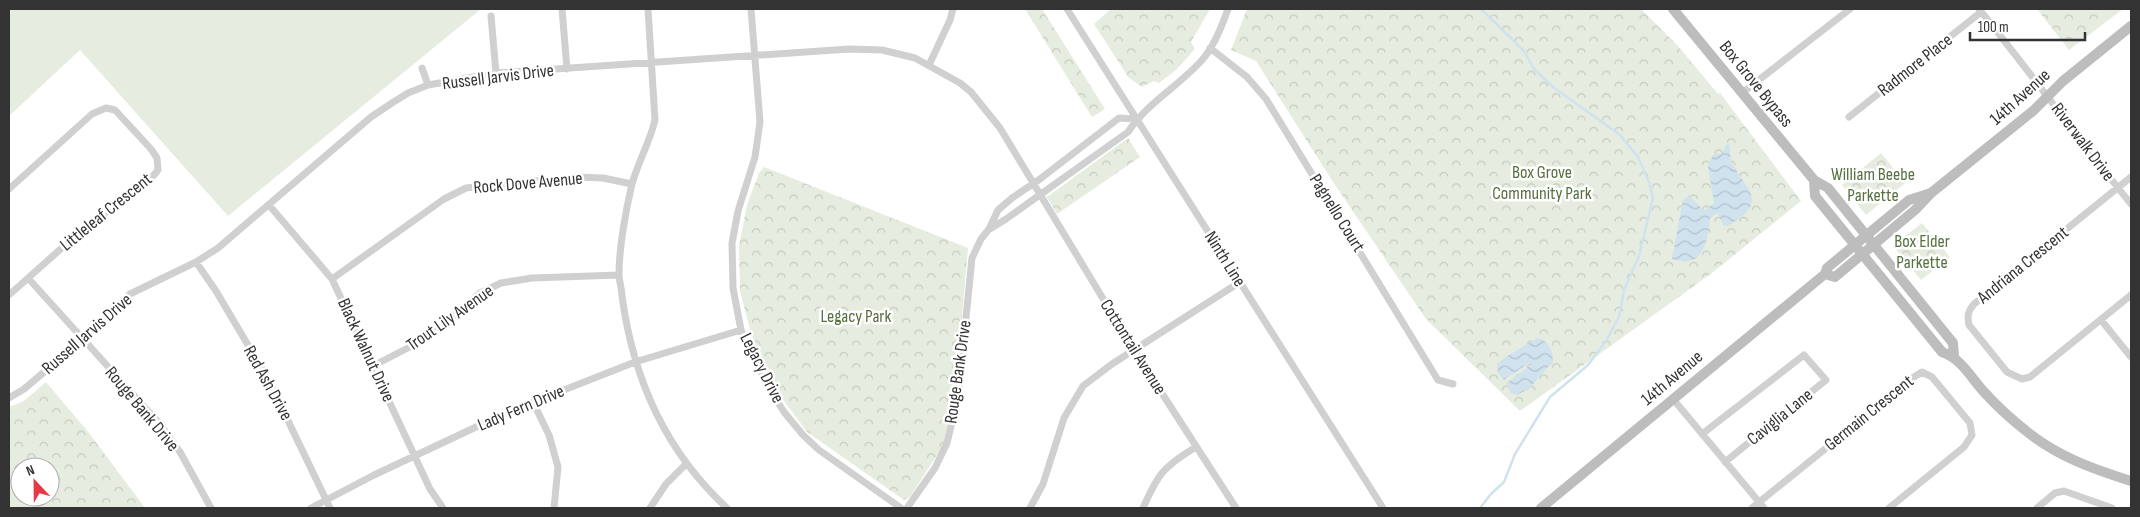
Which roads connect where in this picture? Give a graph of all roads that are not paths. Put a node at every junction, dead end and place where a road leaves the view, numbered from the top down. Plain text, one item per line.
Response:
1 (562, 9) edge
2 (648, 9) edge
3 (751, 9) edge
4 (954, 9) edge
5 (1067, 9) edge
6 (1228, 9) edge
7 (1674, 9) edge
8 (1850, 9) edge
9 (1980, 10) edge
10 (491, 16) dead end
11 (2131, 26) edge
12 (1210, 48) junction
13 (755, 56) junction
14 (653, 62) junction
15 (929, 65) junction
16 (422, 68) dead end
17 (567, 68) junction
18 (496, 73) junction
19 (428, 85) junction
20 (1742, 93) junction
21 (2048, 96) junction
22 (1849, 117) dead end
23 (1136, 119) junction
24 (2131, 176) edge
25 (1814, 180) junction
26 (632, 184) junction
27 (1032, 184) junction
28 (2118, 188) junction
29 (9, 189) edge
30 (1931, 193) junction
31 (1039, 195) junction
32 (2131, 204) edge
33 (269, 205) junction
34 (990, 229) junction
35 (1866, 235) junction
36 (1854, 244) junction
37 (1874, 245) junction
38 (1862, 254) junction
39 (196, 262) junction
40 (1825, 274) junction
41 (619, 275) junction
42 (28, 278) junction
43 (332, 279) junction
44 (1240, 282) junction
45 (9, 294) edge
46 (2131, 295) edge
47 (2101, 320) junction
48 (741, 330) junction
49 (82, 340) junction
50 (1134, 350) junction
51 (1954, 356) junction
52 (2131, 357) edge
53 (635, 362) junction
54 (373, 366) junction
55 (1453, 384) dead end
56 (9, 398) edge
57 (1673, 399) junction
58 (533, 402) junction
59 (1702, 434) junction
60 (1196, 447) junction
61 (415, 456) junction
62 (1725, 462) junction
63 (686, 464) junction
64 (2131, 481) edge
65 (328, 505) edge
66 (1762, 505) edge
67 (211, 508) edge
68 (311, 508) edge
69 (443, 508) edge
70 (554, 508) edge
71 (650, 508) edge
72 (727, 508) edge
73 (901, 508) edge
74 (907, 508) edge
75 (1030, 508) edge
76 (1143, 508) edge
77 (1236, 508) edge
78 (1383, 508) edge
79 (1542, 508) edge
80 (1752, 508) edge
81 (1889, 508) edge
82 (2037, 508) edge
83 (2112, 508) edge

1 - 17 street
2 - 14 street
3 - 13 street, Legacy Drive
4 - 15 street
5 - 23 street, Ninth Line
6 - 12 street, Rouge Bank Drive
7 - 20 main road, Box Grove Bypass
8 - 20 street
9 - 21 street, Riverwalk Drive
9 - 22 street, Radmore Place
10 - 18 street
11 - 21 main road, 14th Avenue
12 - 23 street, Rouge Bank Drive
12 - 55 street, Pagnello Court
13 - 14 street, Russell Jarvis Drive
13 - 15 street, Russell Jarvis Drive
13 - 48 street, Legacy Drive
14 - 17 street, Russell Jarvis Drive
14 - 26 street
15 - 27 street, Russell Jarvis Drive
16 - 19 street
17 - 18 street, Russell Jarvis Drive
18 - 19 street, Russell Jarvis Drive
19 - 33 street, Russell Jarvis Drive
20 - 25 main road, Box Grove Bypass
21 - 28 street, Riverwalk Drive
21 - 30 main road, 14th Avenue
23 - 27 street, Rouge Bank Drive
23 - 31 street, Rouge Bank Drive
23 - 44 street, Ninth Line
24 - 28 street
25 - 35 main road, Box Grove Bypass
25 - 36 main road, Box Grove Bypass
26 - 41 street
26 - 43 street, Rock Dove Avenue
27 - 31 street, Cottontail Avenue
27 - 34 street, Rouge Bank Drive
28 - 32 street, Riverwalk Drive
28 - 47 street, Andriana Crescent
29 - 42 street, Littleleaf Crescent
30 - 35 main road, 14th Avenue
30 - 37 main road, 14th Avenue
31 - 34 street, Rouge Bank Drive
31 - 50 street, Cottontail Avenue
33 - 39 street, Russell Jarvis Drive
33 - 43 street, Black Walnut Drive
34 - 74 street, Rouge Bank Drive
35 - 36 main road, 14th Avenue
35 - 37 main road, Box Grove Bypass
36 - 38 main road, Box Grove Bypass
36 - 40 main road, 14th Avenue
37 - 38 main road, 14th Avenue
37 - 51 main road, Box Grove Bypass
38 - 40 main road, 14th Avenue
38 - 51 main road, Box Grove Bypass
39 - 49 street, Russell Jarvis Drive
39 - 65 street, Red Ash Drive
40 - 57 main road, 14th Avenue
41 - 53 street
41 - 54 street, Trout Lily Avenue
42 - 45 street, Littleleaf Crescent
42 - 49 street, Rouge Bank Drive
43 - 54 street, Black Walnut Drive
44 - 50 street
44 - 78 street, Ninth Line
46 - 47 street, Andriana Crescent
47 - 52 street
48 - 53 street, Lady Fern Drive
48 - 73 street, Legacy Drive
49 - 56 street, Russell Jarvis Drive
49 - 67 street, Rouge Bank Drive
50 - 60 street, Cottontail Avenue
50 - 75 street
51 - 64 main road, Box Grove Bypass
53 - 58 street, Lady Fern Drive
53 - 63 street
54 - 61 street, Black Walnut Drive
57 - 59 street
57 - 79 main road, 14th Avenue
58 - 61 street, Lady Fern Drive
58 - 70 street
59 - 62 street
59 - 62 street, Caviglia Lane
60 - 76 street
60 - 77 street, Cottontail Avenue
61 - 65 street, Lady Fern Drive
61 - 69 street, Black Walnut Drive
62 - 66 street
63 - 71 street
63 - 72 street
65 - 68 street, Lady Fern Drive
66 - 80 street
66 - 81 street, Germain Crescent
82 - 83 street

